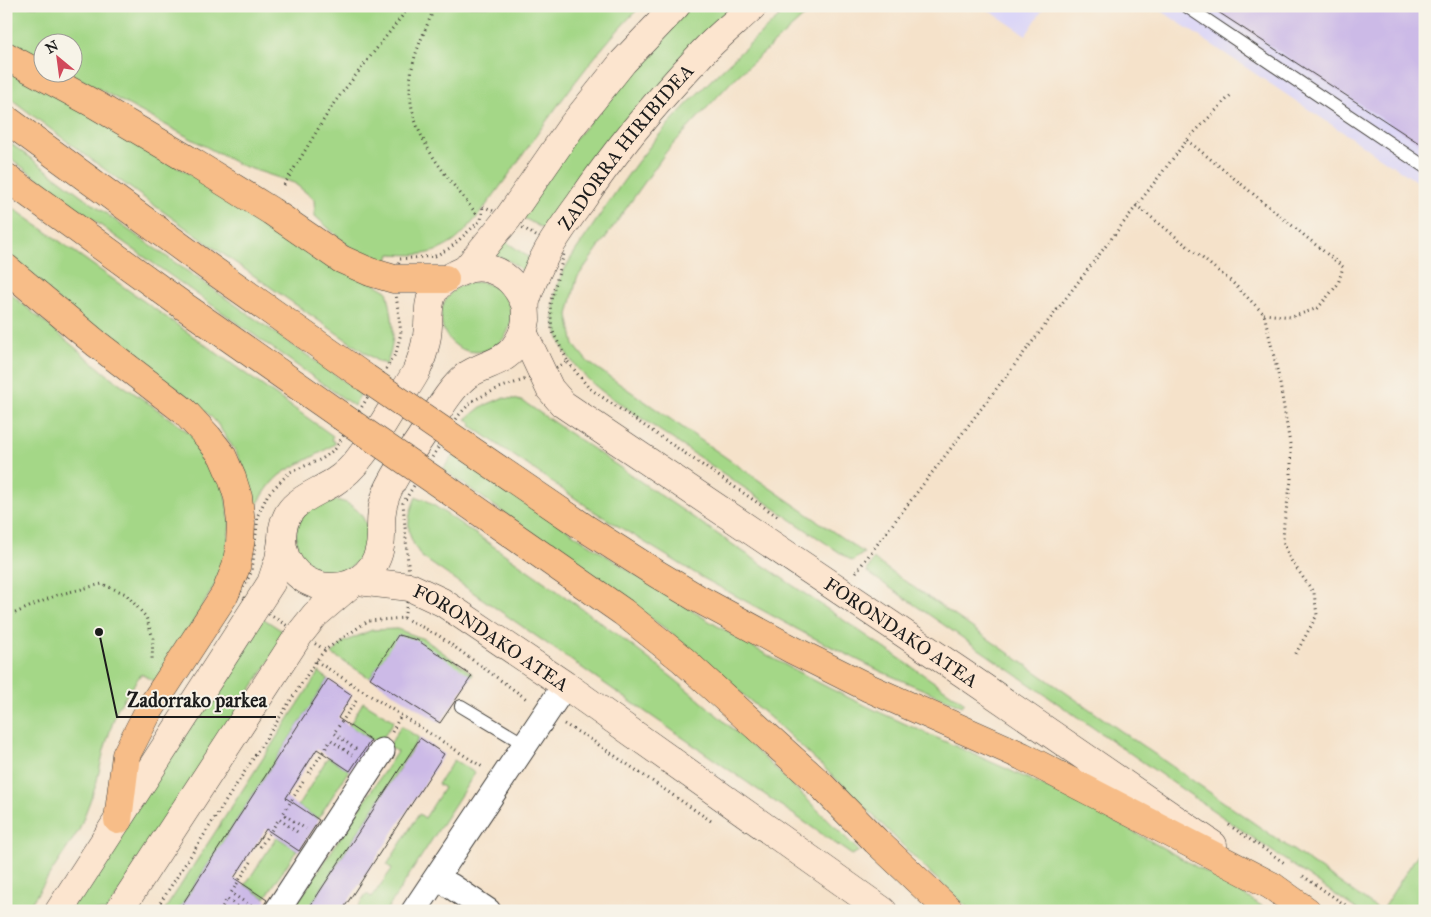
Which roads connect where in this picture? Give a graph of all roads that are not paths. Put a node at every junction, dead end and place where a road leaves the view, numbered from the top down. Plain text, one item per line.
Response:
1 (676, 6) edge
2 (753, 6) edge
3 (1186, 6) edge
4 (6, 56) edge
5 (6, 119) edge
6 (1425, 167) edge
7 (6, 177) edge
8 (6, 268) edge
9 (456, 273) junction
10 (525, 304) junction
11 (523, 332) junction
12 (282, 541) junction
13 (354, 583) junction
14 (565, 685) junction
15 (461, 706) dead end
16 (526, 745) junction
17 (376, 760) road end
18 (118, 820) junction
19 (451, 886) dead end
20 (1272, 886) junction
21 (59, 911) edge
22 (119, 911) edge
23 (277, 911) edge
24 (414, 911) edge
25 (488, 911) edge
26 (883, 911) edge
27 (950, 911) edge
28 (1307, 911) edge

1 - 9 main road
2 - 10 main road, ZADORRA HIRIBIDEA
3 - 6 lane
4 - 9 main road
5 - 20 main road, bridge
7 - 27 main road, bridge
8 - 18 main road
9 - 10 main road
9 - 12 main road
10 - 11 main road
11 - 13 main road
11 - 20 main road, FORONDAKO ATEA
12 - 13 main road, FORONDAKO ATEA
12 - 18 main road
13 - 14 main road, FORONDAKO ATEA
13 - 22 main road
14 - 16 street
14 - 26 main road, FORONDAKO ATEA
15 - 16 lane
16 - 24 street
17 - 23 street
18 - 21 main road
19 - 25 street
20 - 28 main road, FORONDAKO ATEA

